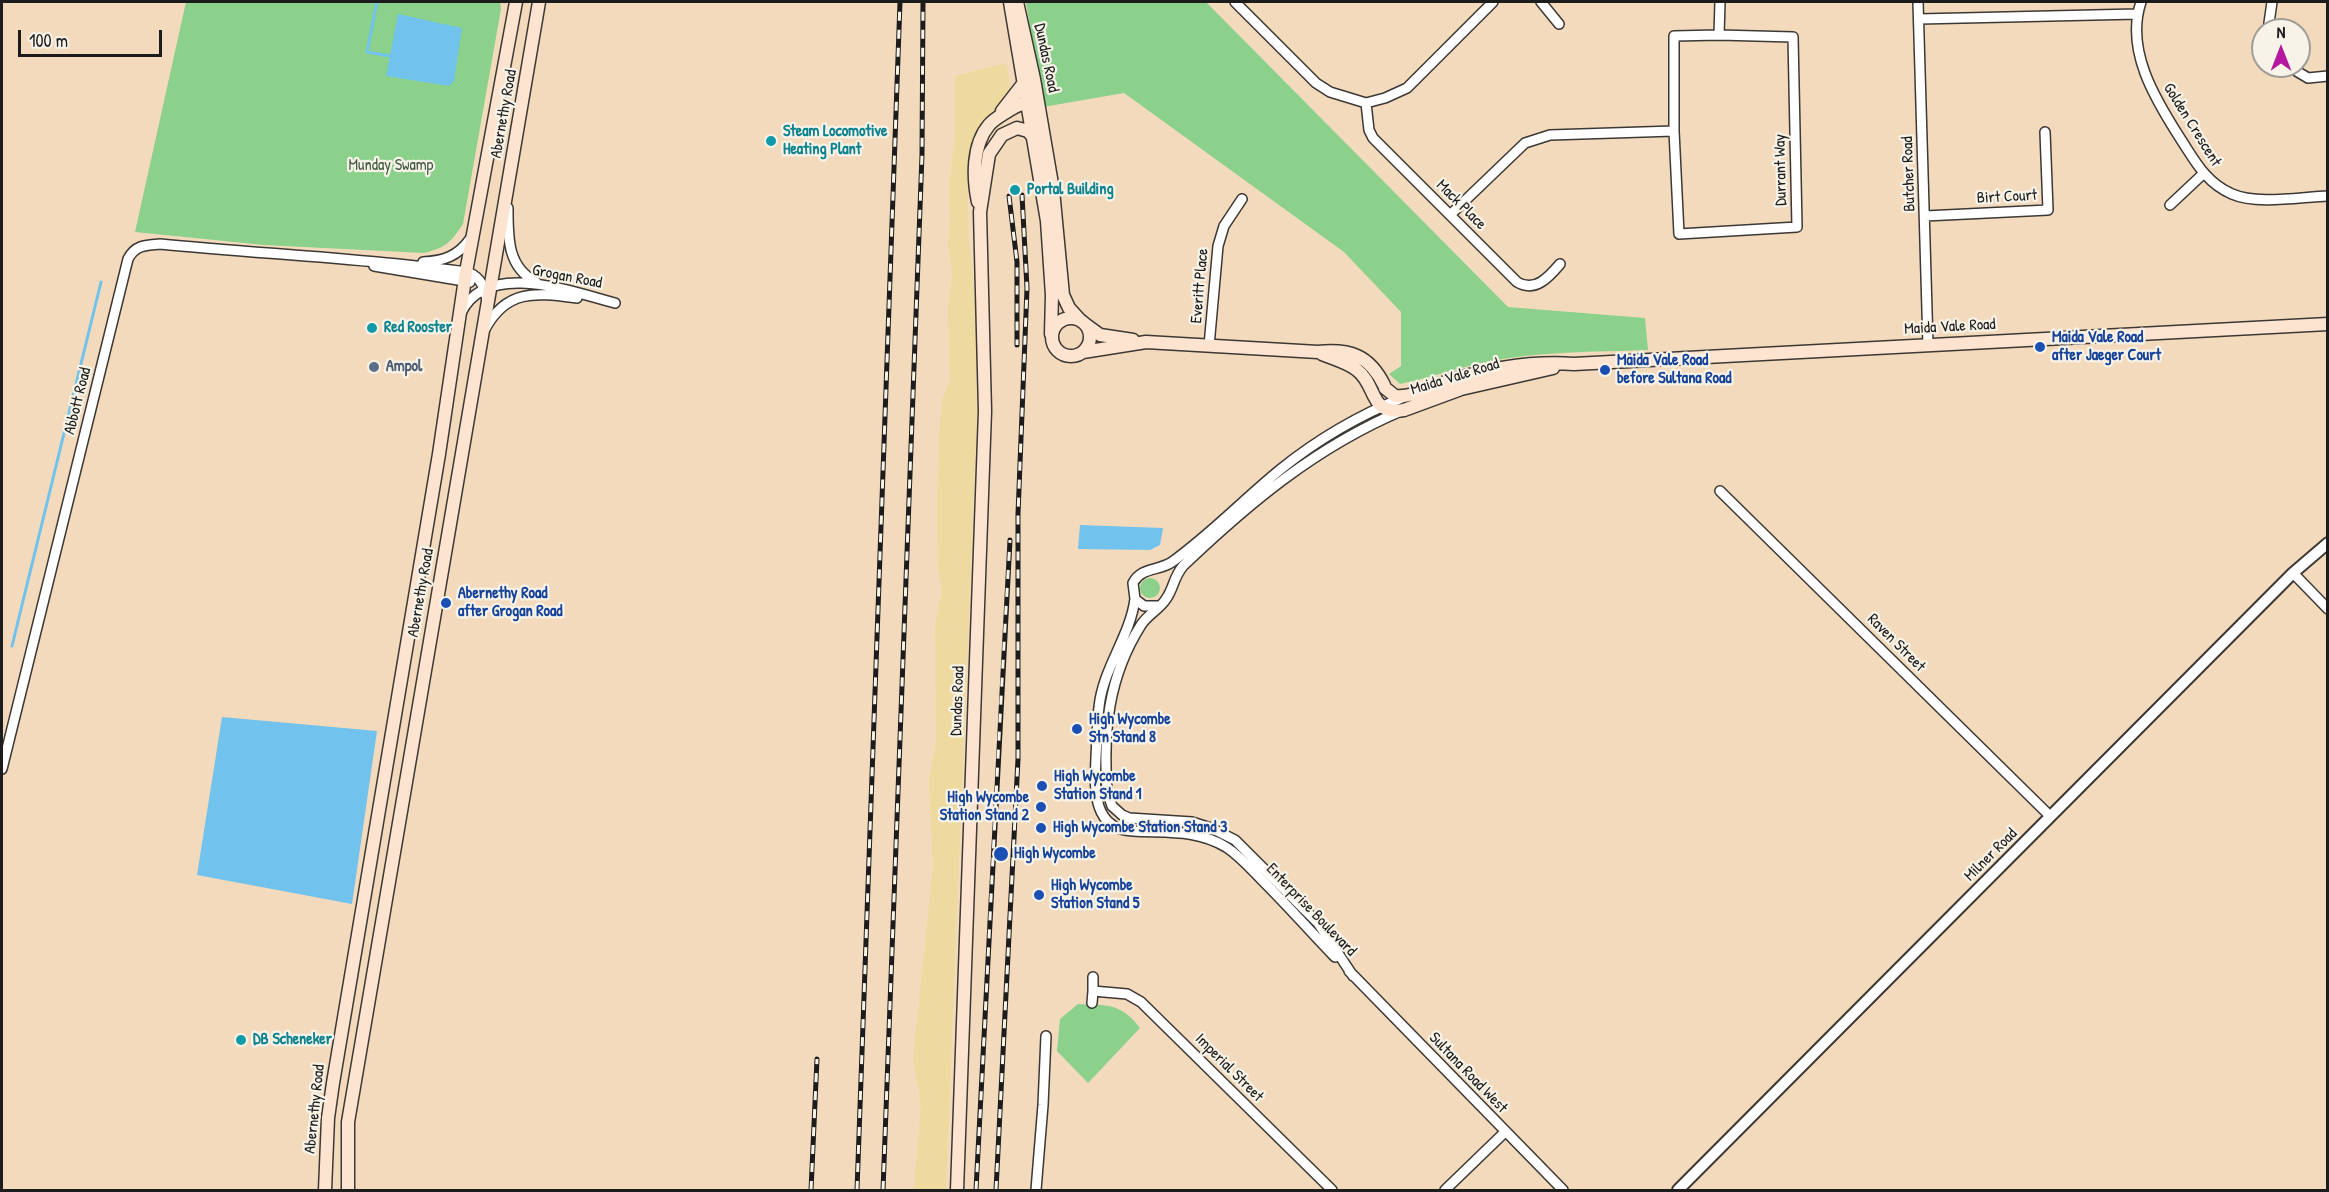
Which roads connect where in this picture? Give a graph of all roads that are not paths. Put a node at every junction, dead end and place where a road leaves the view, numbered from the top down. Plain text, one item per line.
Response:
1 (516, 2) edge
2 (539, 2) edge
3 (1235, 2) edge
4 (1493, 2) edge
5 (1541, 2) edge
6 (1720, 2) edge
7 (1918, 2) edge
8 (2141, 2) edge
9 (2272, 2) edge
10 (1015, 4) edge
11 (2137, 14) junction
12 (2270, 18) edge
13 (1919, 19) junction
14 (1558, 24) dead end
15 (1719, 35) junction
16 (2328, 76) edge
17 (2311, 78) edge
18 (1023, 84) junction
19 (1366, 103) junction
20 (1033, 110) junction
21 (991, 123) junction
22 (1011, 130) junction
23 (1674, 131) junction
24 (2045, 132) dead end
25 (1035, 139) junction
26 (2203, 174) junction
27 (507, 190) junction
28 (2328, 196) edge
29 (1242, 199) dead end
30 (2170, 205) dead end
31 (980, 212) junction
32 (1450, 215) junction
33 (1925, 216) junction
34 (475, 226) junction
35 (346, 260) junction
36 (397, 262) junction
37 (1560, 264) dead end
38 (465, 276) junction
39 (1056, 279) junction
40 (545, 285) junction
41 (485, 286) junction
42 (458, 321) junction
43 (1083, 322) junction
44 (2328, 324) edge
45 (1051, 334) junction
46 (1146, 342) junction
47 (480, 345) junction
48 (1928, 345) junction
49 (1209, 346) junction
50 (1083, 352) junction
51 (1318, 352) junction
52 (1574, 364) junction
53 (1385, 386) junction
54 (1371, 390) junction
55 (1408, 395) junction
56 (1385, 410) junction
57 (1367, 413) junction
58 (1720, 491) dead end
59 (2328, 543) edge
60 (1149, 570) junction
61 (2293, 573) junction
62 (1169, 590) junction
63 (1135, 599) junction
64 (1159, 606) junction
65 (2328, 609) edge
66 (2, 769) edge
67 (2050, 816) junction
68 (1353, 976) junction
69 (1093, 977) dead end
70 (1093, 991) junction
71 (1092, 1003) dead end
72 (1046, 1036) dead end
73 (1505, 1132) junction
74 (326, 1191) edge
75 (348, 1191) edge
76 (957, 1191) edge
77 (1036, 1191) edge
78 (1332, 1191) edge
79 (1445, 1191) edge
80 (1563, 1191) edge
81 (1678, 1191) edge

1 - 34 main road, Abernethy Road
2 - 27 main road, Abernethy Road
3 - 19 street
4 - 19 street
5 - 14 street
6 - 15 street
7 - 13 street, Butcher Road
8 - 11 street, Golden Crescent
9 - 12 street
10 - 18 main road, Dundas Road
10 - 20 main road, Dundas Road
11 - 13 street
11 - 26 street, Golden Crescent
13 - 33 street, Butcher Road
15 - 23 street, Durrant Way
15 - 23 street, Durrant Way
16 - 17 street
18 - 20 main road, Dundas Road
18 - 21 main road, Dundas Road
19 - 32 street, Mack Place
20 - 21 main road, Dundas Road
20 - 22 main road, Dundas Road
20 - 25 main road, Dundas Road
20 - 39 main road, Dundas Road
21 - 31 main road, Dundas Road
22 - 25 main road
22 - 31 main road, Dundas Road
23 - 32 street
24 - 33 street, Birt Court
25 - 39 main road, Dundas Road
26 - 28 street, Golden Crescent
26 - 30 street
27 - 40 street
27 - 41 main road, Abernethy Road
29 - 49 street, Everitt Place
31 - 76 main road, Dundas Road
32 - 37 street, Mack Place
33 - 48 street, Butcher Road
34 - 36 street
34 - 38 main road, Abernethy Road
35 - 36 street, Abbott Road
35 - 38 street, Abbott Road
35 - 66 street, Abbott Road
36 - 38 street, Abbott Road
38 - 41 street, Abbott Road
38 - 42 main road, Abernethy Road
39 - 43 main road
39 - 45 main road
40 - 41 street, Grogan Road
40 - 47 street, Grogan Road
41 - 42 street
41 - 47 main road, Abernethy Road
42 - 74 main road, Abernethy Road
43 - 45 main road
43 - 46 main road
43 - 50 main road
44 - 48 main road, Maida Vale Road
45 - 50 main road
46 - 49 main road
46 - 50 main road
47 - 75 main road, Abernethy Road
48 - 52 main road, Maida Vale Road
49 - 51 main road
51 - 53 main road
51 - 54 main road
52 - 55 main road, Maida Vale Road
52 - 56 main road, Maida Vale Road
53 - 55 main road, Maida Vale Road
53 - 56 street
54 - 56 main road
54 - 57 street
55 - 56 street, Maida Vale Road
56 - 57 street, Enterprise Boulevard
56 - 62 street, Enterprise Boulevard
57 - 60 street, Enterprise Boulevard
58 - 67 street, Raven Street
59 - 61 street, Milner Road
60 - 62 street
60 - 63 street, Enterprise Boulevard
61 - 65 street
61 - 67 street, Milner Road
62 - 64 street, Enterprise Boulevard
63 - 64 street
63 - 68 street, Enterprise Boulevard
64 - 68 street, Enterprise Boulevard
67 - 81 street, Milner Road
68 - 73 street, Sultana Road West
69 - 70 street
70 - 71 street
70 - 78 street, Imperial Street
72 - 77 street
73 - 79 street
73 - 80 street, Sultana Road West

